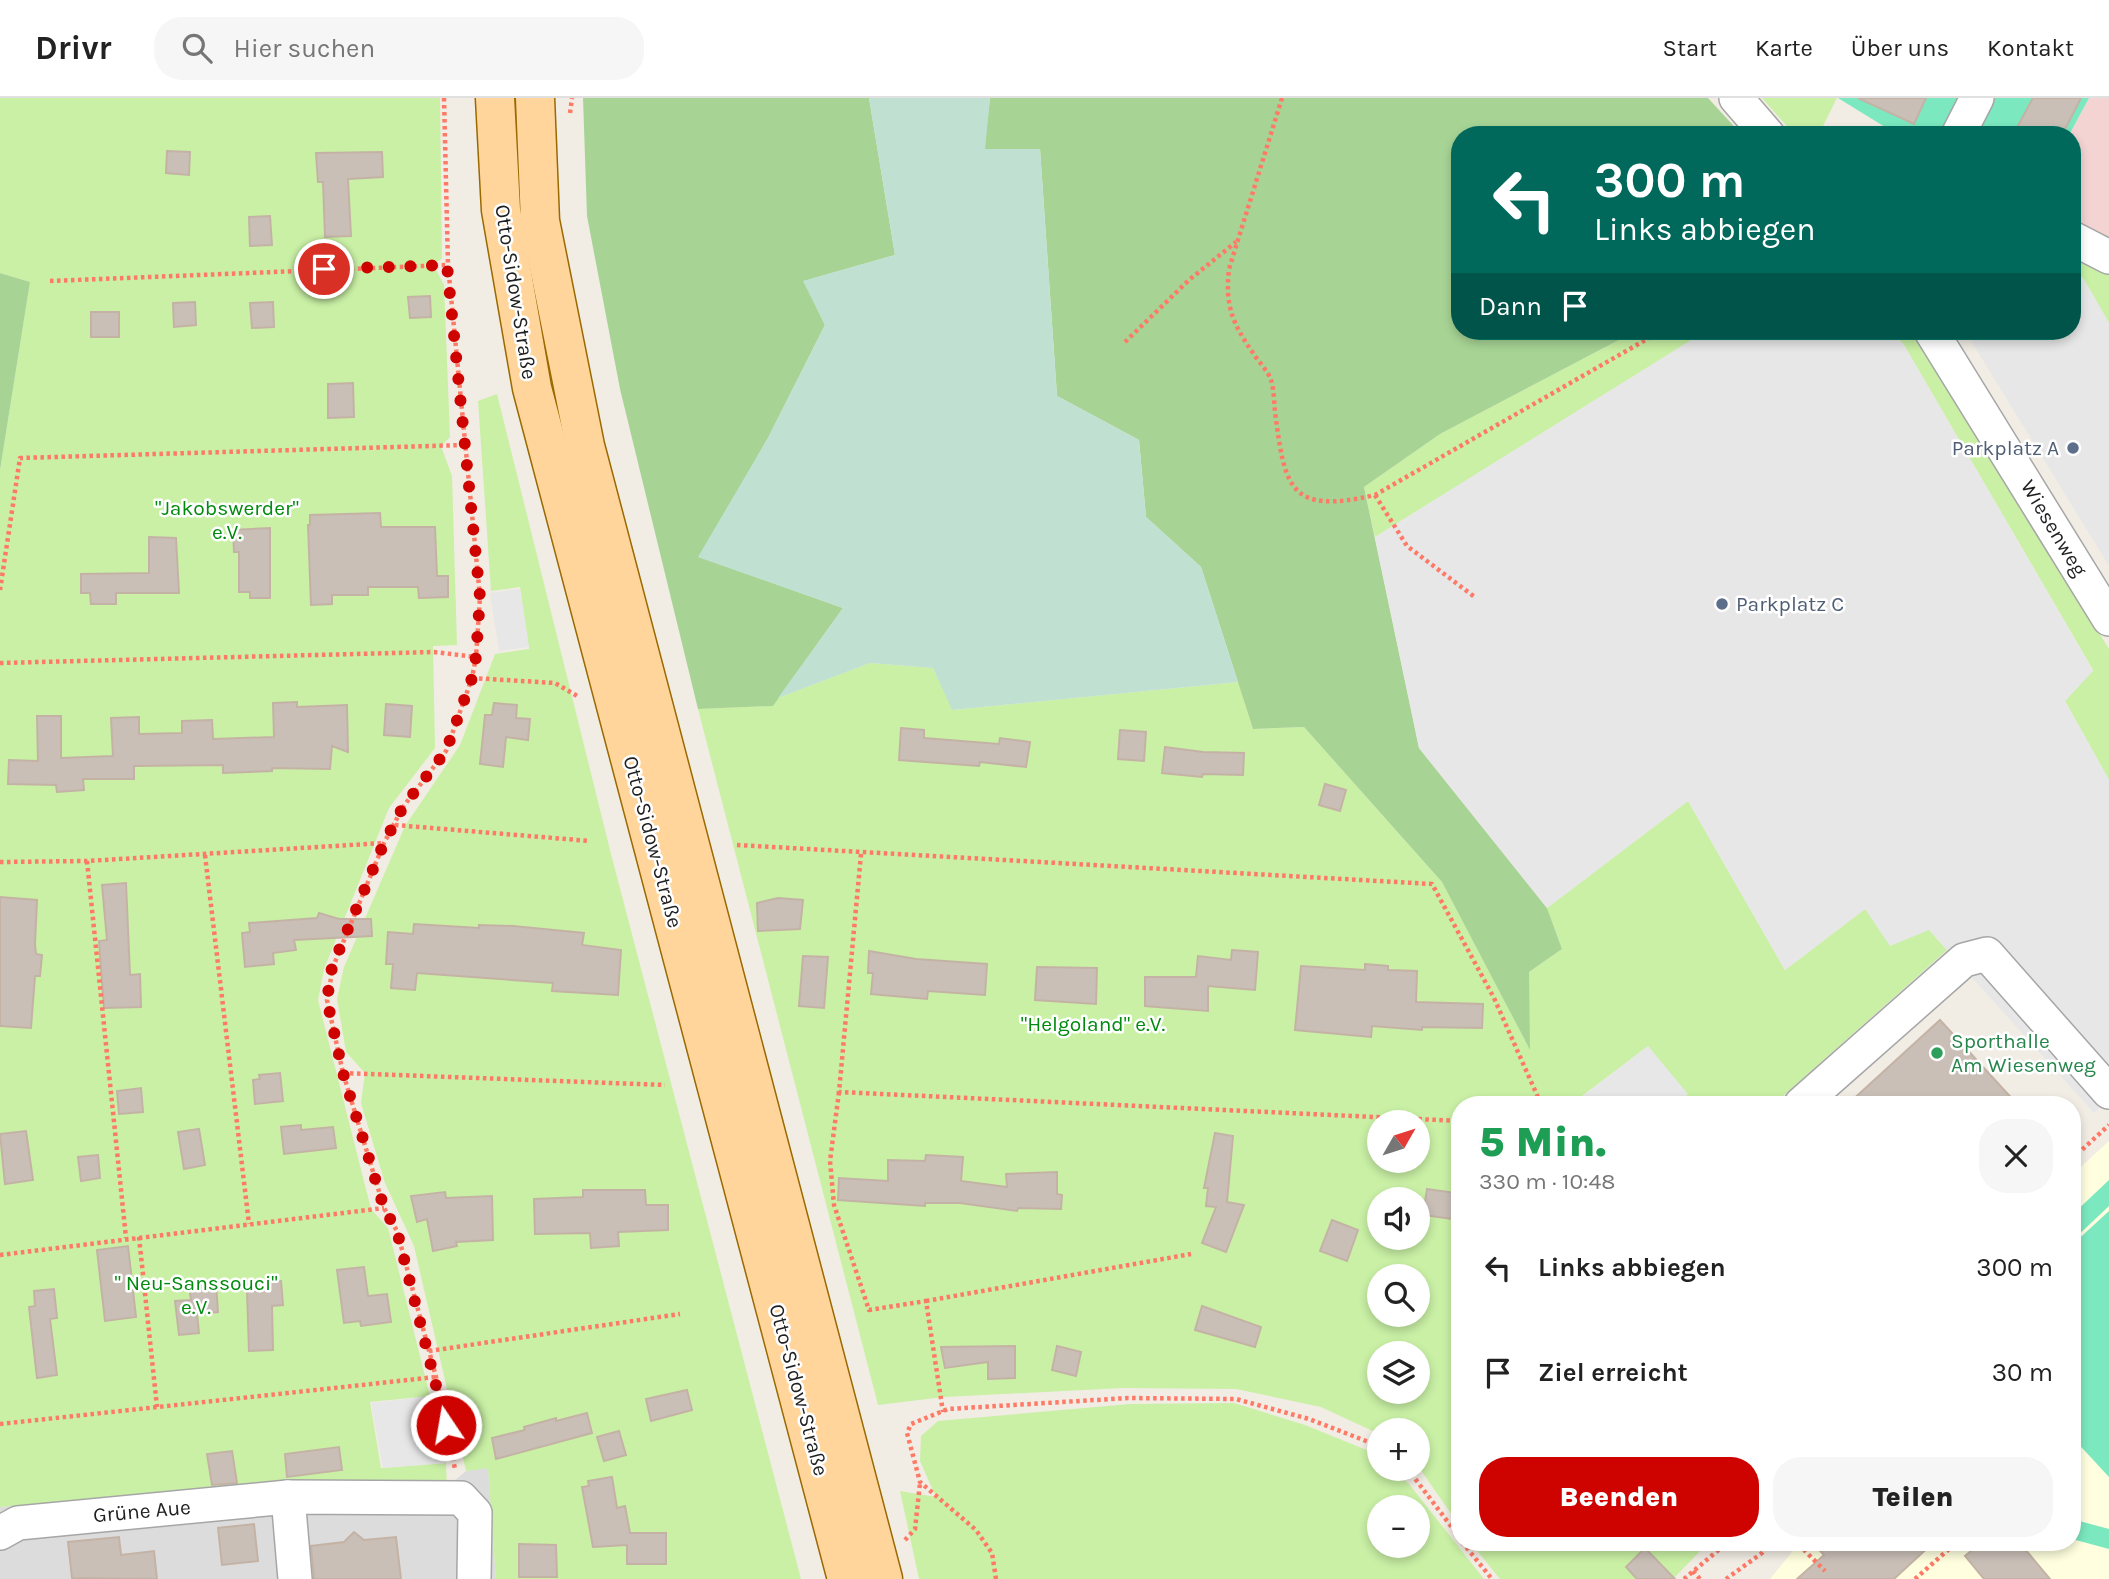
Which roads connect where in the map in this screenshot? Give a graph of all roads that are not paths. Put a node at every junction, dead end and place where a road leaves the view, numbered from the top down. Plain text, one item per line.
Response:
1 (495, 98) edge
2 (535, 98) edge
3 (1736, 98) edge
4 (1977, 98) edge
5 (1760, 126) edge
6 (1963, 126) edge
7 (2081, 243) edge
8 (2109, 257) edge
9 (1937, 340) edge
10 (2109, 619) edge
11 (2109, 1092) edge
12 (1810, 1096) edge
13 (288, 1497) junction
14 (0, 1533) edge
15 (295, 1579) edge
16 (474, 1579) edge
17 (847, 1579) edge
18 (883, 1579) edge

1 - 17 main road, Otto-Sidow-Straße
2 - 18 main road, Otto-Sidow-Straße
3 - 5 street
4 - 6 street
7 - 8 street
9 - 10 street, Wiesenweg
11 - 12 street
13 - 14 street, Grüne Aue
13 - 15 street
13 - 16 street, Grüne Aue

